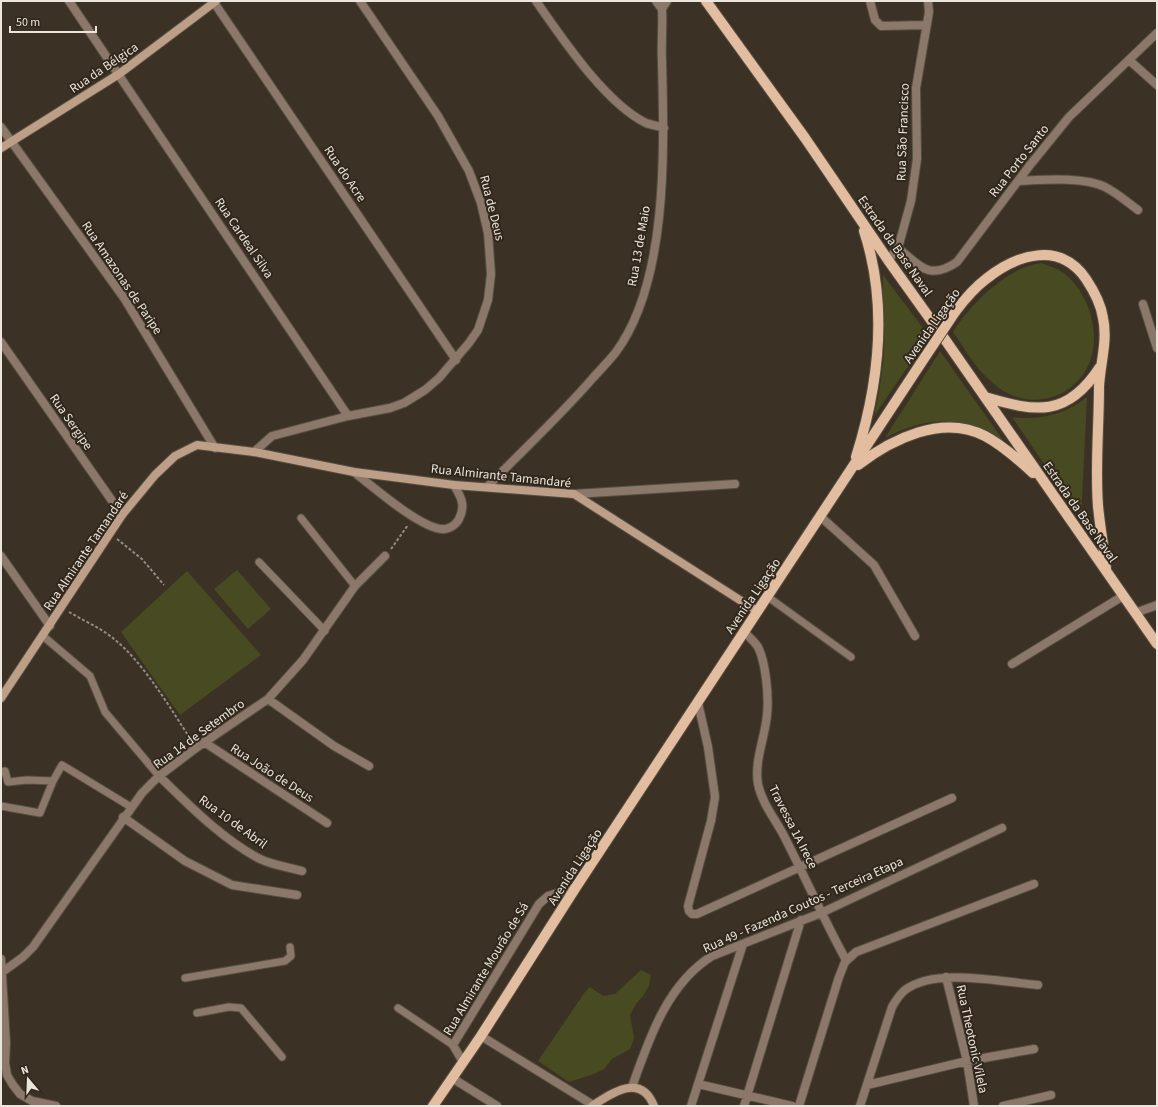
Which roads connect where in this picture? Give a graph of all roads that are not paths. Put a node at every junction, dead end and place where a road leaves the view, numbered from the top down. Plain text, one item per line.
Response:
1 (69, 1) edge
2 (214, 1) edge
3 (360, 1) edge
4 (536, 1) edge
5 (656, 1) edge
6 (667, 1) edge
7 (706, 1) edge
8 (870, 1) edge
9 (928, 1) edge
10 (662, 9) junction
11 (926, 25) junction
12 (1157, 33) edge
13 (1130, 60) junction
14 (120, 74) junction
15 (1157, 85) edge
16 (1, 127) edge
17 (664, 128) junction
18 (10, 141) junction
19 (1, 148) edge
20 (1018, 181) junction
21 (1138, 210) dead end
22 (860, 219) junction
23 (898, 248) junction
24 (891, 264) junction
25 (876, 278) junction
26 (1143, 304) dead end
27 (1, 342) edge
28 (1157, 348) edge
29 (456, 360) junction
30 (1100, 367) junction
31 (985, 396) junction
32 (348, 416) junction
33 (215, 448) junction
34 (254, 452) junction
35 (852, 470) junction
36 (354, 472) junction
37 (735, 484) dead end
38 (1045, 484) junction
39 (454, 485) junction
40 (487, 487) junction
41 (574, 494) junction
42 (122, 515) junction
43 (301, 518) dead end
44 (821, 518) junction
45 (1, 556) edge
46 (385, 556) road end
47 (259, 562) dead end
48 (1106, 571) junction
49 (355, 586) junction
50 (1123, 596) junction
51 (768, 597) junction
52 (1157, 605) edge
53 (757, 611) junction
54 (1135, 613) junction
55 (50, 626) junction
56 (325, 631) junction
57 (743, 631) junction
58 (43, 636) junction
59 (915, 636) dead end
60 (1157, 644) edge
61 (851, 656) dead end
62 (1012, 664) dead end
63 (1, 698) edge
64 (268, 699) junction
65 (698, 703) junction
66 (204, 742) junction
67 (369, 766) dead end
68 (1, 772) edge
69 (159, 776) junction
70 (53, 781) junction
71 (952, 798) dead end
72 (1, 806) edge
73 (131, 807) junction
74 (123, 817) junction
75 (327, 823) dead end
76 (1002, 828) dead end
77 (799, 866) junction
78 (302, 871) dead end
79 (1034, 884) dead end
80 (576, 887) junction
81 (297, 896) dead end
82 (820, 913) junction
83 (801, 920) junction
84 (743, 944) junction
85 (290, 947) dead end
86 (1, 959) edge
87 (846, 960) junction
88 (2, 973) edge
89 (946, 977) junction
90 (185, 978) dead end
91 (1038, 985) dead end
92 (2, 995) edge
93 (398, 1008) dead end
94 (197, 1013) dead end
95 (481, 1036) junction
96 (453, 1045) junction
97 (1034, 1049) dead end
98 (282, 1057) dead end
99 (967, 1061) junction
100 (463, 1062) junction
101 (452, 1078) junction
102 (698, 1084) junction
103 (867, 1085) junction
104 (632, 1087) junction
105 (748, 1094) junction
106 (1051, 1095) dead end
107 (56, 1106) edge
108 (433, 1106) edge
109 (497, 1106) edge
110 (593, 1106) edge
111 (654, 1106) edge
112 (691, 1106) edge
113 (744, 1106) edge
114 (792, 1106) edge
115 (799, 1106) edge
116 (860, 1106) edge
117 (974, 1106) edge
118 (1003, 1106) edge

1 - 14 street, Rua Cardeal Silva
2 - 14 main road, Rua da Bélgica
2 - 29 street, Rua do Acre
3 - 29 street, Rua de Deus
4 - 17 street
5 - 10 street
6 - 10 street
7 - 22 main road, Estrada da Base Naval
8 - 11 street
9 - 11 street, Rua São Francisco
10 - 17 street, Rua 13 de Maio
11 - 23 street, Rua São Francisco
12 - 13 street, Rua Porto Santo
13 - 15 street
13 - 20 street, Rua Porto Santo
14 - 18 main road, Rua da Bélgica
14 - 32 street, Rua Cardeal Silva
16 - 18 street, Rua Amazonas de Paripe
17 - 40 street, Rua 13 de Maio
18 - 19 main road, Rua da Bélgica
18 - 33 street, Rua Amazonas de Paripe
20 - 21 street
20 - 23 street, Rua Porto Santo
22 - 24 main road, Estrada da Base Naval
22 - 25 main road
23 - 24 street, Rua São Francisco
24 - 25 main road
24 - 31 main road, Estrada da Base Naval
25 - 35 main road
26 - 28 street
27 - 42 street, Rua Sergipe
29 - 32 street, Rua de Deus
30 - 31 main road, Avenida Ligação
30 - 35 main road, Avenida Ligação, bridge
30 - 48 main road, Avenida Ligação
31 - 38 main road, Estrada da Base Naval
32 - 34 street, Rua de Deus
33 - 34 main road, Rua Almirante Tamandaré
33 - 42 main road, Rua Almirante Tamandaré
34 - 36 main road, Rua Almirante Tamandaré
35 - 38 main road
35 - 44 main road, Avenida Ligação
36 - 39 main road, Rua Almirante Tamandaré
36 - 39 street, Rua Almirante Tamandaré
37 - 41 street
38 - 48 main road, Estrada da Base Naval
39 - 40 main road, Rua Almirante Tamandaré
40 - 41 main road, Rua Almirante Tamandaré
41 - 53 main road, Rua Almirante Tamandaré
42 - 55 main road, Rua Almirante Tamandaré
43 - 49 lane
44 - 51 main road, Avenida Ligação
44 - 59 street
45 - 55 street
46 - 49 street, Rua 14 de Setembro
47 - 56 lane
48 - 50 main road, Estrada da Base Naval
49 - 56 street, Rua 14 de Setembro
50 - 54 main road, Estrada da Base Naval
50 - 62 street
51 - 53 main road, Avenida Ligação
51 - 61 lane
52 - 54 street
53 - 57 main road, Avenida Ligação
54 - 60 main road, Estrada da Base Naval
55 - 58 main road, Rua Almirante Tamandaré
56 - 64 street, Rua 14 de Setembro
57 - 65 main road, Avenida Ligação
57 - 77 street, Travessa 1A Irece
58 - 63 main road, Rua Almirante Tamandaré
58 - 69 lane
64 - 66 street, Rua 14 de Setembro
64 - 67 street
65 - 77 street
65 - 80 main road, Avenida Ligação
66 - 69 street, Rua 14 de Setembro
66 - 75 street, Rua João de Deus
68 - 70 lane
69 - 73 street, Rua 14 de Setembro
69 - 78 street, Rua 10 de Abril
70 - 72 lane
70 - 73 lane
71 - 77 street
73 - 74 street, Rua 14 de Setembro
74 - 81 street
74 - 88 street, Rua 14 de Setembro
76 - 82 street, Rua 49 - Fazenda Coutos - Terceira Etapa
77 - 82 street, Travessa 1A Irece
79 - 87 street
80 - 95 main road, Avenida Ligação
80 - 96 street, Rua Almirante Mourão de Sá
82 - 83 street, Rua 49 - Fazenda Coutos - Terceira Etapa
82 - 87 street, Travessa 1A Irece
83 - 84 street, Rua 49 - Fazenda Coutos - Terceira Etapa
83 - 105 street
84 - 102 street
84 - 104 street, Rua 49 - Fazenda Coutos - Terceira Etapa
85 - 90 lane
86 - 88 street
87 - 115 street
88 - 92 street
89 - 91 street
89 - 99 street, Rua Theotonic Vilela
89 - 103 street
92 - 107 street
93 - 96 lane
94 - 98 lane
95 - 100 main road, Avenida Ligação
95 - 110 street
96 - 100 street, Rua Almirante Mourão de Sá
97 - 99 street
99 - 103 street
99 - 117 street, Rua Theotonic Vilela
100 - 101 main road, Avenida Ligação
101 - 108 main road, Avenida Ligação
101 - 109 street
102 - 105 street
102 - 112 street
103 - 116 street
104 - 110 main road
104 - 111 main road
105 - 113 street
105 - 114 street
106 - 118 street

